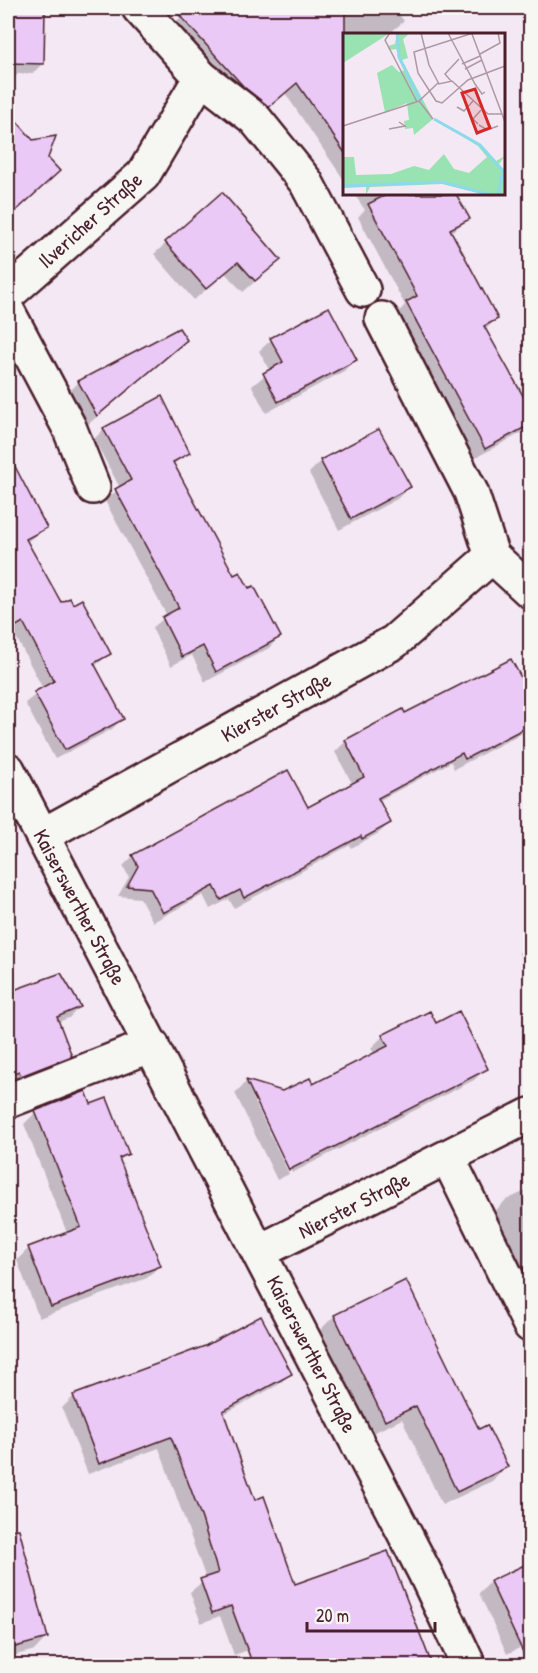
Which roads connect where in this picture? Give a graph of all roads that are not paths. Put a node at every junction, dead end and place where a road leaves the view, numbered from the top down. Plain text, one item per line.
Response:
1 (138, 8) edge
2 (201, 77) junction
3 (363, 290) dead end
4 (8, 294) edge
5 (8, 312) edge
6 (382, 319) dead end
7 (93, 487) dead end
8 (492, 556) junction
9 (531, 591) edge
10 (8, 770) edge
11 (44, 835) junction
12 (152, 1045) junction
13 (8, 1101) edge
14 (531, 1115) edge
15 (448, 1158) junction
16 (260, 1252) junction
17 (531, 1325) edge
18 (469, 1665) edge

1 - 2 street
2 - 3 street
2 - 4 street, Ilvericher Straße
5 - 7 street
6 - 8 street
8 - 9 street
8 - 11 street, Kierster Straße
10 - 11 street, Kaiserswerther Straße
11 - 12 street, Kaiserswerther Straße
12 - 13 street
12 - 16 street, Kaiserswerther Straße
14 - 15 street, Nierster Straße
15 - 16 street, Nierster Straße
15 - 17 street
16 - 18 street, Kaiserswerther Straße

